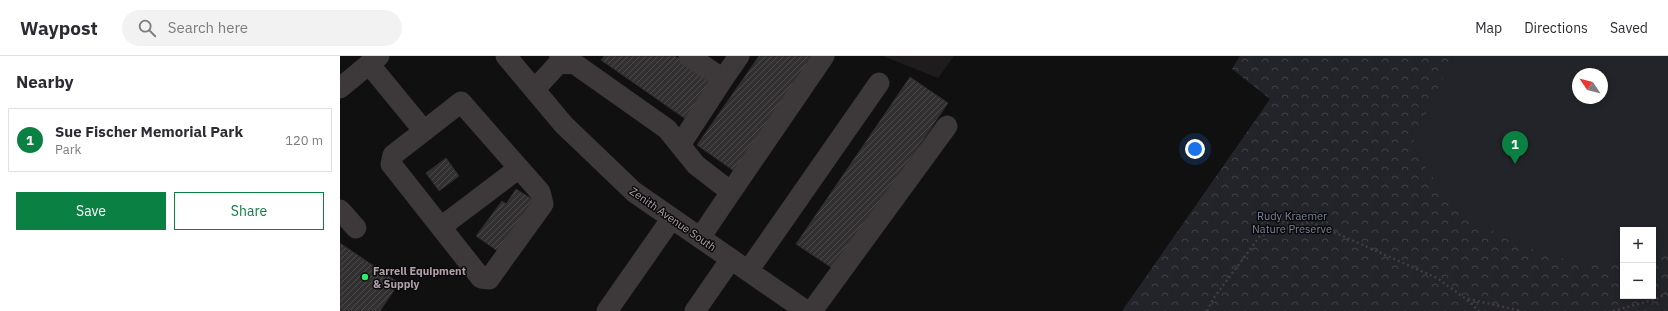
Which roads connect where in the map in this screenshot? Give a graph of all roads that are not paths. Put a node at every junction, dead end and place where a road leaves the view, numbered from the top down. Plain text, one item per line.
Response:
1 (506, 56) edge
2 (689, 56) edge
3 (739, 56) edge
4 (824, 56) edge
5 (374, 60) edge
6 (560, 60) edge
7 (723, 79) junction
8 (879, 83) dead end
9 (340, 88) edge
10 (534, 89) junction
11 (947, 126) dead end
12 (424, 131) junction
13 (680, 145) junction
14 (519, 168) junction
15 (731, 192) junction
16 (340, 210) edge
17 (672, 218) junction
18 (441, 227) junction
19 (356, 228) dead end
20 (700, 238) junction
21 (731, 259) junction
22 (748, 271) junction
23 (607, 311) edge
24 (695, 311) edge
25 (806, 311) edge
26 (812, 311) edge

1 - 10 street, Zenith Avenue South
2 - 7 street
3 - 7 street
4 - 15 street
5 - 9 street
5 - 12 street
6 - 10 street
6 - 13 street
7 - 13 street
8 - 22 street
10 - 17 street, Zenith Avenue South
11 - 26 street
12 - 14 street
12 - 18 street
13 - 15 street
14 - 18 street
14 - 18 street
15 - 20 street
16 - 19 street
17 - 20 street, Zenith Avenue South
17 - 23 street
20 - 21 street, Zenith Avenue South
21 - 22 street, Zenith Avenue South
21 - 24 street
22 - 25 street, Zenith Avenue South

